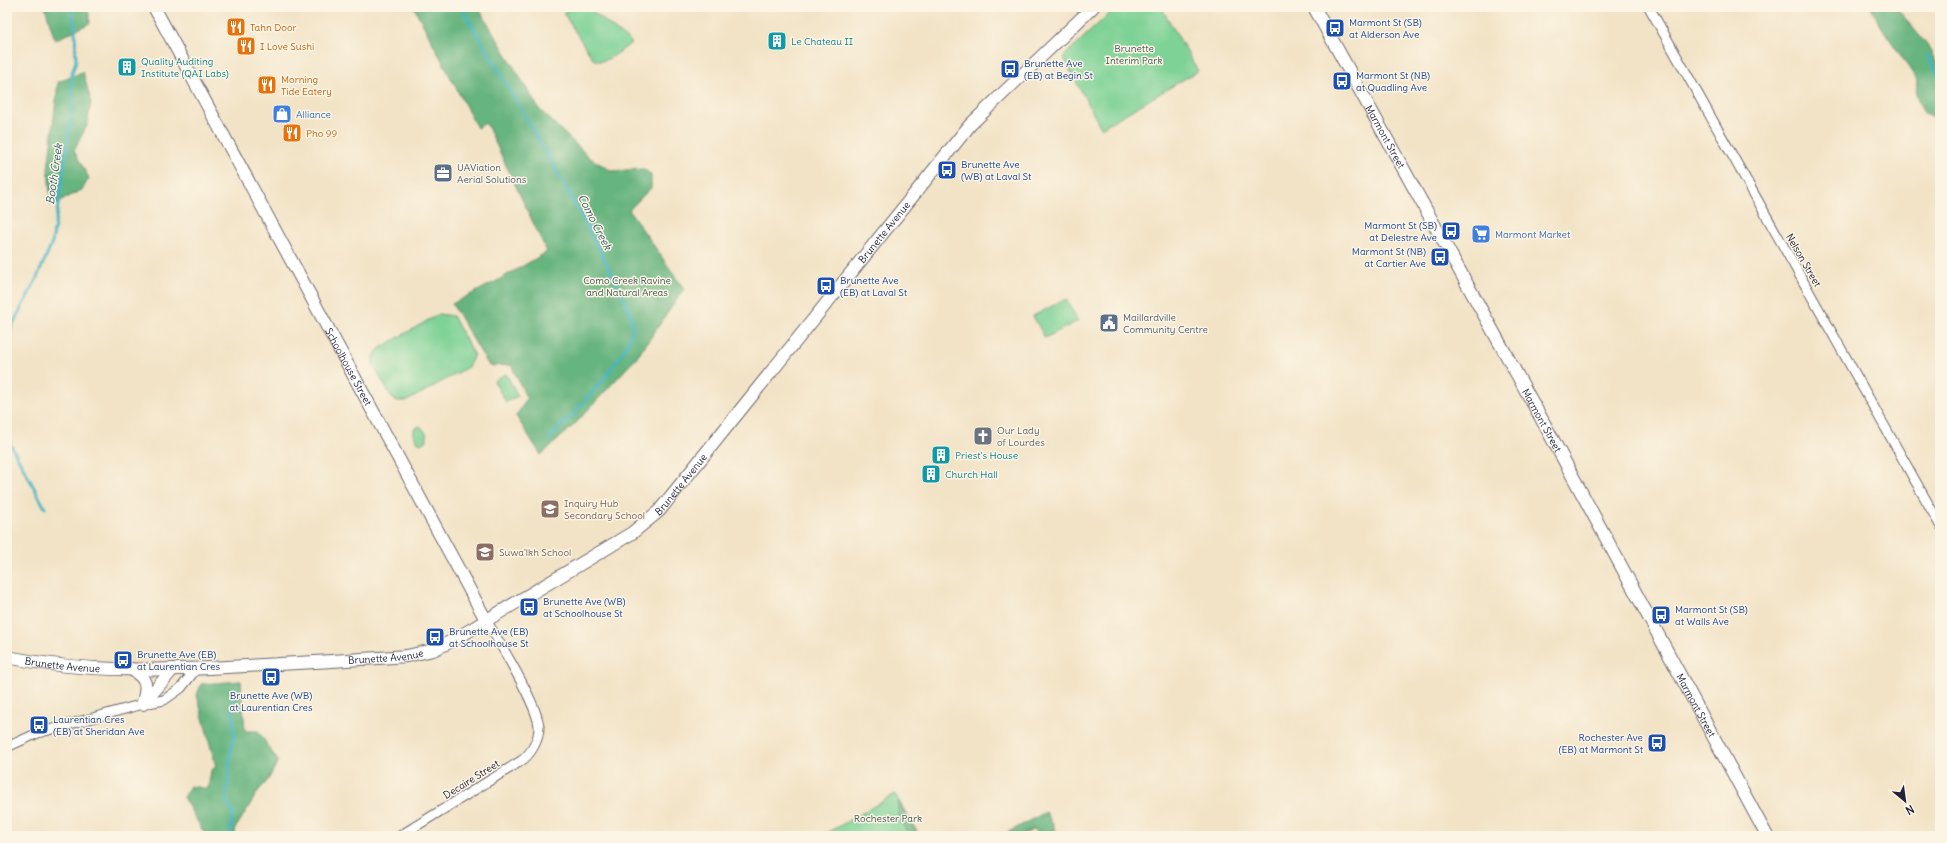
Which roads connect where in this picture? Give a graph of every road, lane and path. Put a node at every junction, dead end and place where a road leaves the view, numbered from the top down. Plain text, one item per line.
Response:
1 (154, 7) edge
2 (1093, 7) edge
3 (1314, 7) edge
4 (1649, 7) edge
5 (1940, 525) edge
6 (486, 620) junction
7 (7, 657) edge
8 (131, 669) junction
9 (173, 669) junction
10 (196, 669) junction
11 (143, 704) junction
12 (539, 729) joint
13 (7, 747) edge
14 (400, 836) edge
15 (1767, 836) edge

1 - 6 main road, Schoolhouse Street
2 - 6 main road, Brunette Avenue
3 - 15 main road, Marmont Street
4 - 5 street, Nelson Street
6 - 10 main road, Brunette Avenue
6 - 12 street, Schoolhouse Street
7 - 8 main road, Brunette Avenue
8 - 9 main road, Brunette Avenue
8 - 11 main road
9 - 10 main road, Brunette Avenue
9 - 11 main road
10 - 11 street
11 - 13 street
12 - 14 street, Decaire Street

